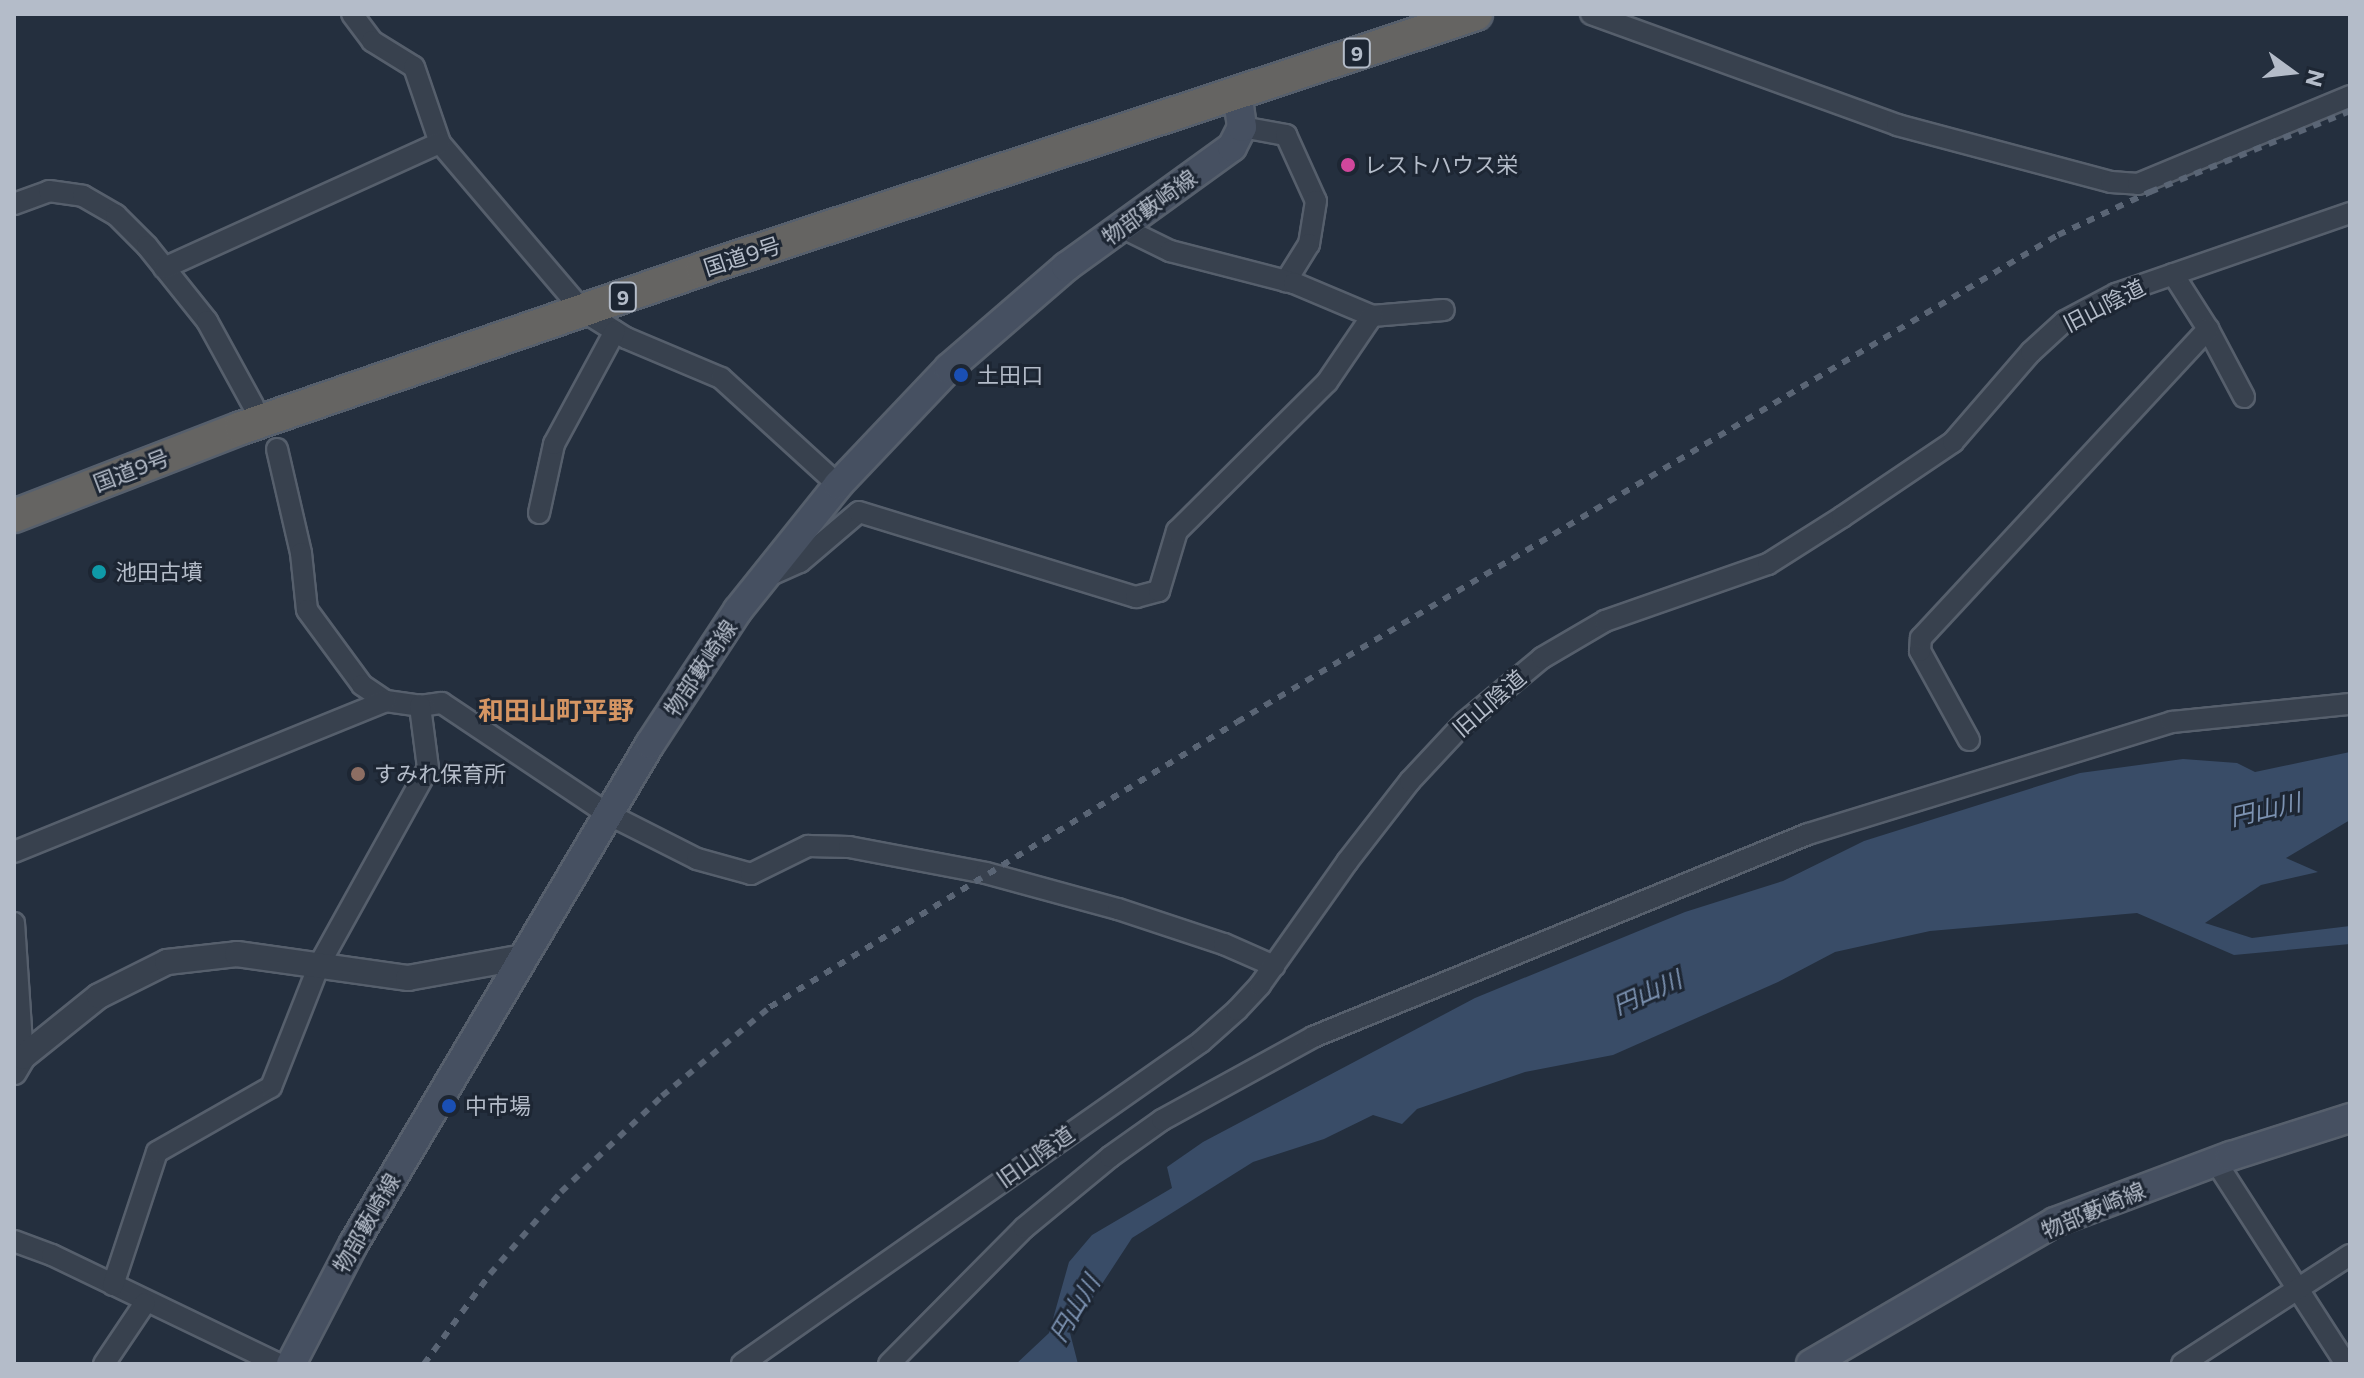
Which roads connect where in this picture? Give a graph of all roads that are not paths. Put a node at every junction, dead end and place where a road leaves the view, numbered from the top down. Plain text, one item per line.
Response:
1 (352, 14) edge
2 (1476, 14) edge
3 (1591, 14) edge
4 (1237, 92) junction
5 (2350, 96) edge
6 (1242, 127) junction
7 (440, 143) junction
8 (14, 204) edge
9 (2350, 213) edge
10 (1121, 227) junction
11 (164, 268) junction
12 (2173, 274) junction
13 (1286, 281) junction
14 (1444, 310) dead end
15 (583, 311) junction
16 (1372, 316) junction
17 (2208, 329) junction
18 (615, 331) junction
19 (2244, 397) dead end
20 (253, 405) dead end
21 (277, 449) dead end
22 (838, 485) junction
23 (539, 513) dead end
24 (14, 516) edge
25 (763, 578) junction
26 (386, 701) junction
27 (2350, 704) edge
28 (420, 706) junction
29 (1969, 740) dead end
30 (608, 814) junction
31 (14, 852) edge
32 (14, 923) edge
33 (14, 934) edge
34 (523, 957) junction
35 (319, 965) junction
36 (1274, 966) junction
37 (19, 1065) edge
38 (2350, 1118) edge
39 (2216, 1162) junction
40 (14, 1241) edge
41 (2350, 1255) edge
42 (113, 1285) junction
43 (2295, 1291) junction
44 (145, 1303) junction
45 (104, 1364) edge
46 (278, 1364) edge
47 (291, 1364) edge
48 (742, 1364) edge
49 (889, 1364) edge
50 (1811, 1364) edge
51 (2182, 1364) edge
52 (2346, 1364) edge

1 - 7 street
2 - 4 highway, 国道9号 / 9
3 - 5 street
4 - 6 main road
4 - 15 highway, 国道9号 / 9
6 - 10 main road, 物部藪崎線
6 - 13 street
7 - 11 street
7 - 15 street
8 - 11 street
9 - 12 street, 旧山陰道
10 - 13 street
10 - 22 main road, 物部藪崎線
11 - 20 street
12 - 17 street
12 - 36 street, 旧山陰道
13 - 16 street
14 - 16 street
15 - 18 street
15 - 24 highway, 国道9号 / 9
16 - 25 street
17 - 19 street
17 - 29 street
18 - 22 street
18 - 23 street
21 - 26 street
22 - 25 main road, 物部藪崎線
25 - 30 main road, 物部藪崎線
26 - 28 street
26 - 31 street
27 - 49 street
28 - 30 street
28 - 35 street
30 - 34 main road, 物部藪崎線
30 - 36 street
32 - 33 street
33 - 37 street
34 - 35 street
34 - 47 main road, 物部藪崎線
35 - 37 street
35 - 42 street
36 - 48 street, 旧山陰道
38 - 39 main road, 物部藪崎線
39 - 43 street
39 - 50 main road, 物部藪崎線
40 - 42 street
41 - 43 street
42 - 44 street
43 - 51 street
43 - 52 street
44 - 45 street
44 - 46 street

